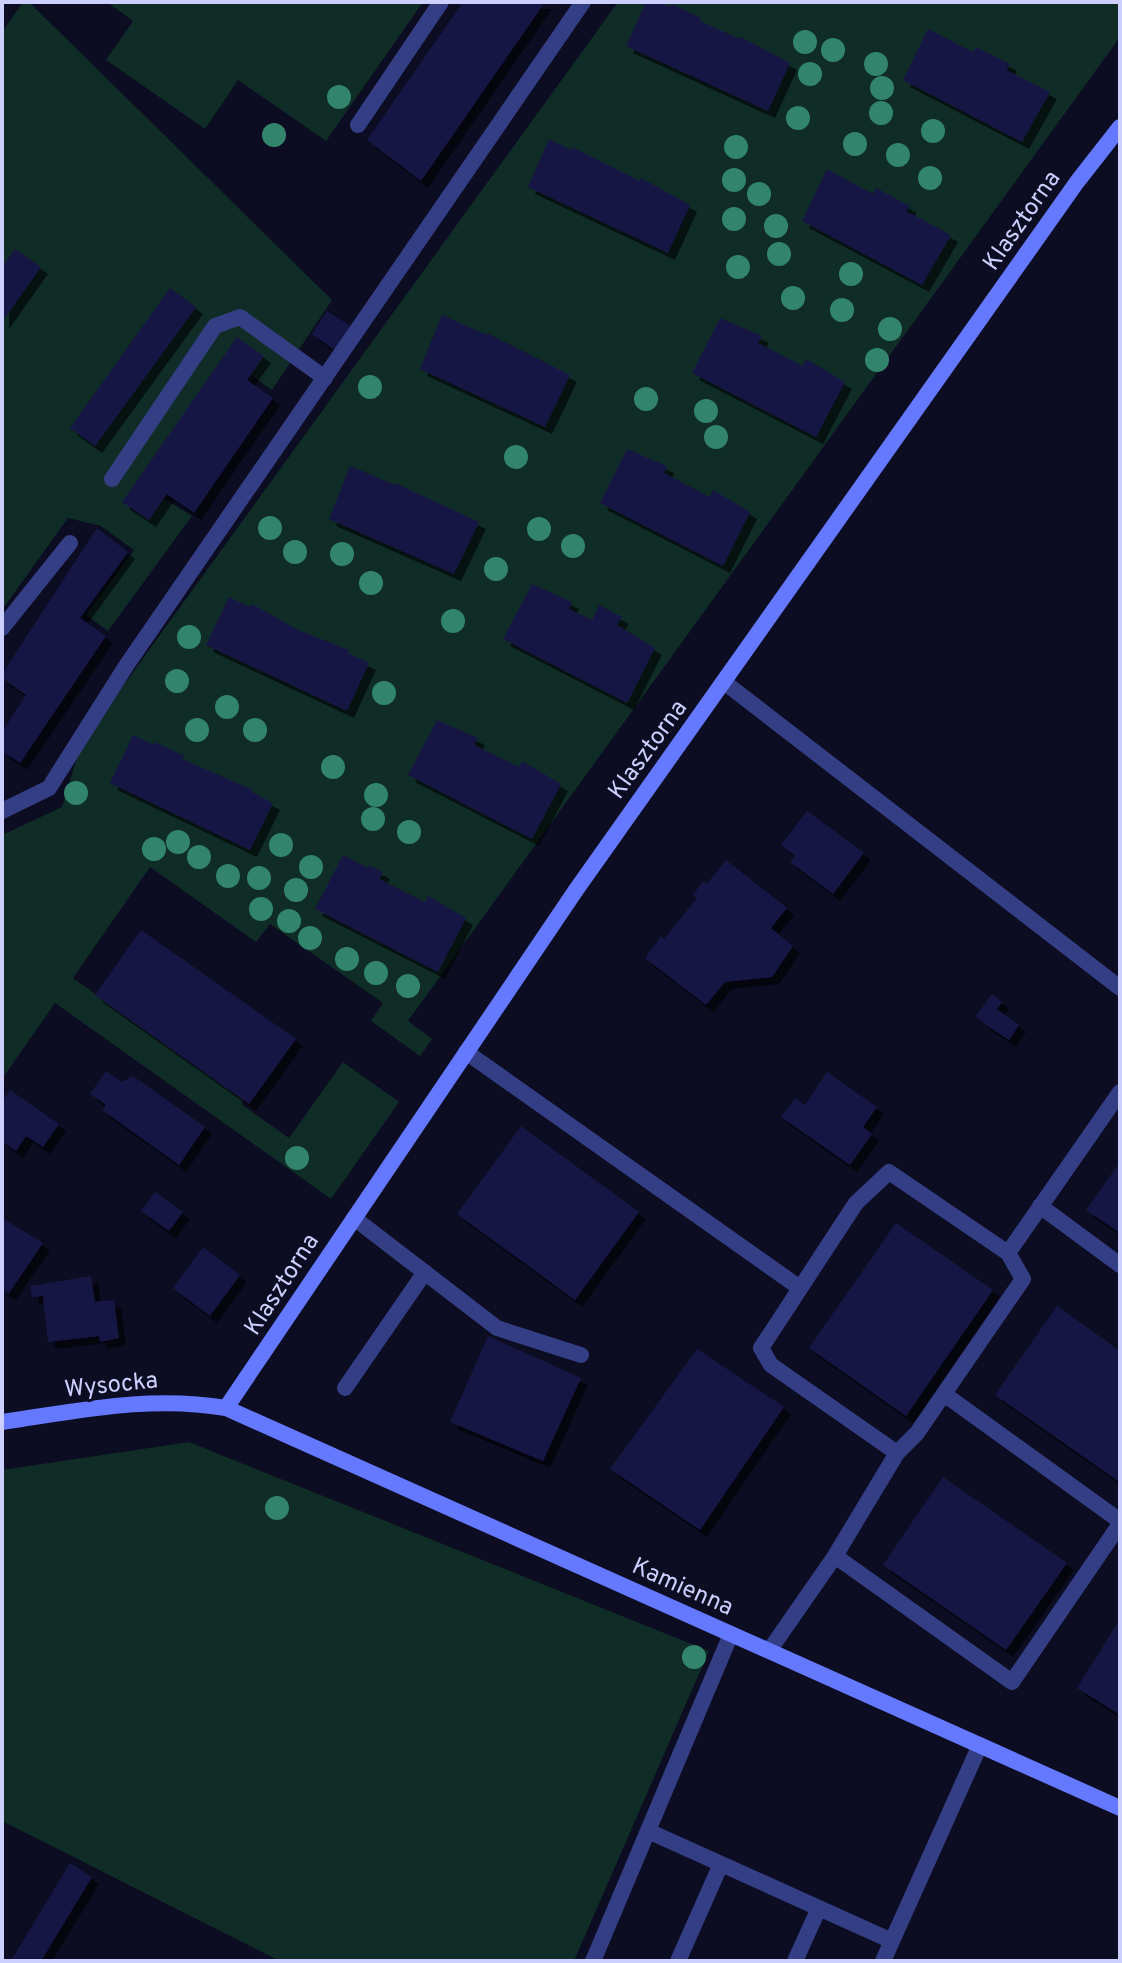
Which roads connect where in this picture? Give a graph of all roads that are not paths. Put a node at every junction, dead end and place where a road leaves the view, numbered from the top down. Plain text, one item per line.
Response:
1 (441, 2) edge
2 (583, 2) edge
3 (358, 125) dead end
4 (1120, 127) edge
5 (325, 378) junction
6 (112, 479) dead end
7 (70, 543) dead end
8 (2, 628) edge
9 (724, 682) junction
10 (2, 811) edge
11 (1120, 988) edge
12 (466, 1052) junction
13 (1120, 1092) edge
14 (1040, 1206) junction
15 (354, 1218) junction
16 (1008, 1253) junction
17 (1120, 1265) edge
18 (425, 1272) junction
19 (800, 1288) junction
20 (581, 1355) dead end
21 (345, 1388) dead end
22 (944, 1394) junction
23 (226, 1408) junction
24 (2, 1422) edge
25 (897, 1453) junction
26 (1120, 1522) edge
27 (835, 1556) junction
28 (731, 1634) junction
29 (769, 1651) junction
30 (980, 1745) junction
31 (1120, 1808) edge
32 (648, 1831) junction
33 (721, 1864) junction
34 (819, 1908) junction
35 (892, 1941) junction
36 (593, 1961) edge
37 (678, 1961) edge
38 (795, 1961) edge
39 (883, 1961) edge

1 - 3 street
2 - 5 street
4 - 9 street, Klasztorna
5 - 6 street
5 - 10 street
7 - 8 street
9 - 11 street
9 - 12 street, Klasztorna
12 - 15 street, Klasztorna
12 - 19 street
13 - 14 street
14 - 16 street
14 - 17 street
15 - 18 street
15 - 23 street, Klasztorna
16 - 19 street
16 - 22 street
18 - 20 street
18 - 21 street
19 - 25 street
22 - 25 street
22 - 26 street
23 - 24 street, Wysocka
23 - 28 street, Kamienna
25 - 27 street
26 - 27 street
27 - 29 street
28 - 29 street, Kamienna
28 - 32 street
29 - 30 street, Kamienna
30 - 31 street, Kamienna
30 - 35 street
32 - 33 street
32 - 36 street
33 - 34 street
33 - 37 street
34 - 35 street
34 - 38 street
35 - 39 street

